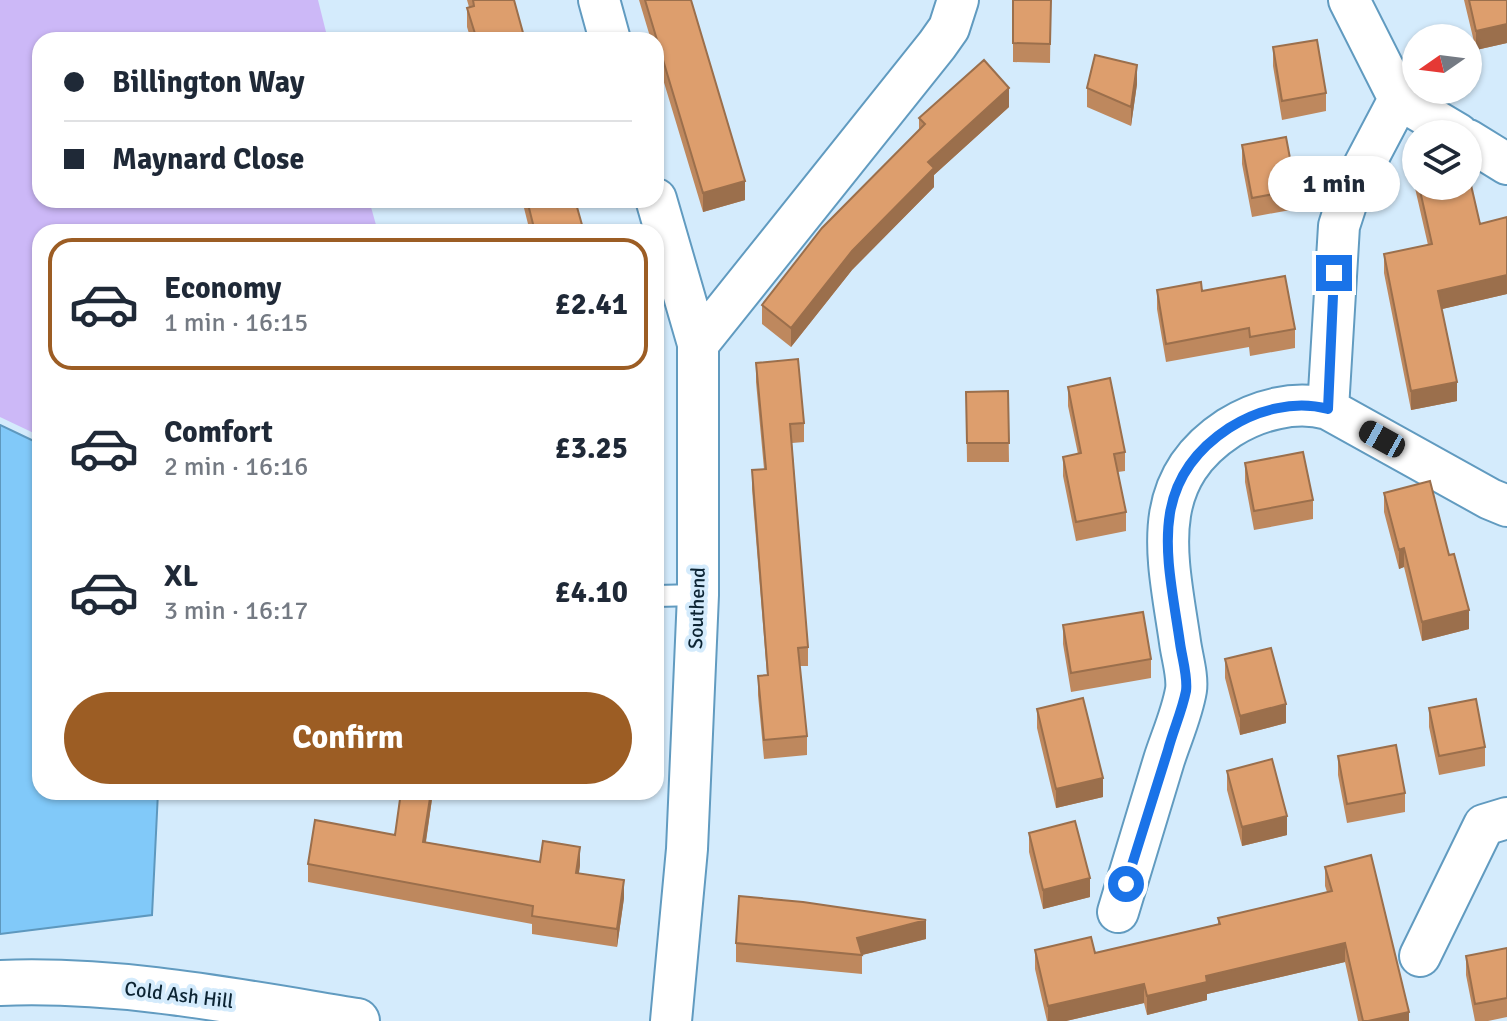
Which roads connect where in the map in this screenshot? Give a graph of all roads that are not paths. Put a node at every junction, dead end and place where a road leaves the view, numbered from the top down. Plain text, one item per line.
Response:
1 (599, 0) edge
2 (958, 0) edge
3 (1349, 0) edge
4 (608, 32) edge
5 (1399, 99) junction
6 (1434, 120) edge
7 (1482, 149) edge
8 (1507, 164) edge
9 (664, 227) edge
10 (698, 344) junction
11 (1328, 409) junction
12 (1507, 506) edge
13 (698, 595) junction
14 (664, 596) edge
15 (1507, 818) edge
16 (1118, 912) dead end
17 (1420, 956) dead end
18 (0, 983) edge
19 (357, 1021) edge
20 (671, 1021) edge

1 - 4 street
2 - 10 street
3 - 5 street
5 - 6 street
5 - 11 street
7 - 8 street
9 - 10 street, Southend
10 - 13 street, Southend
11 - 12 street
11 - 16 street
13 - 14 lane
13 - 20 street, Southend
15 - 17 street
18 - 19 street, Cold Ash Hill

